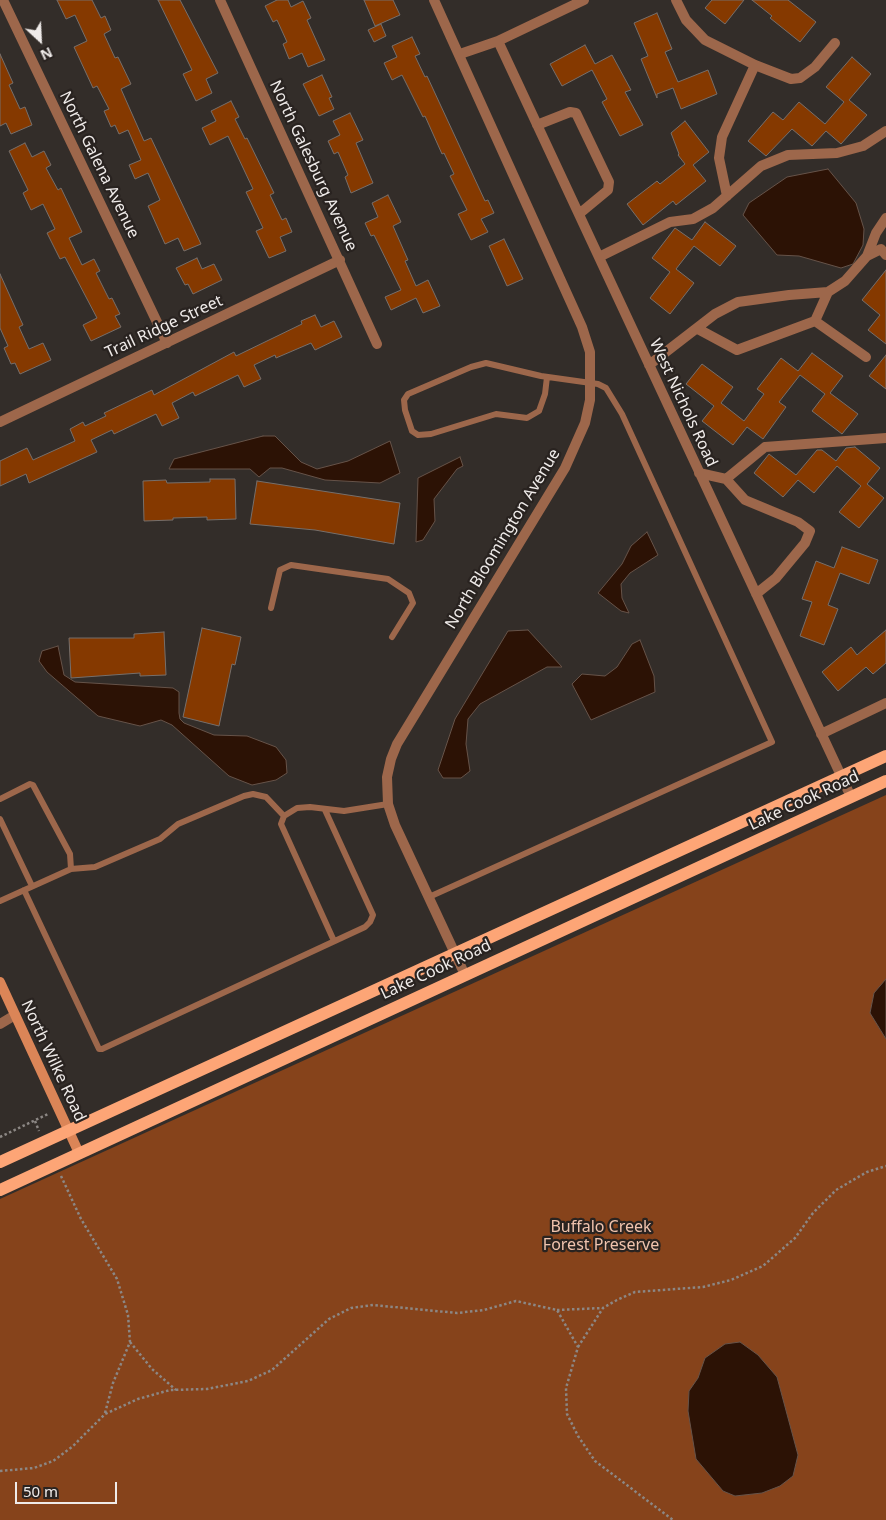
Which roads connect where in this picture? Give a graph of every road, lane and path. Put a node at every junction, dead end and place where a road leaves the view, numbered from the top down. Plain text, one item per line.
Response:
1 (3, 0) edge
2 (220, 0) edge
3 (434, 0) edge
4 (584, 0) edge
5 (676, 0) edge
6 (498, 41) junction
7 (835, 42) dead end
8 (460, 54) junction
9 (755, 65) junction
10 (537, 125) junction
11 (886, 131) edge
12 (727, 196) junction
13 (579, 214) junction
14 (886, 218) edge
15 (886, 255) edge
16 (867, 256) junction
17 (599, 257) junction
18 (340, 260) junction
19 (828, 292) junction
20 (815, 321) junction
21 (698, 329) junction
22 (167, 342) junction
23 (377, 344) dead end
24 (866, 357) dead end
25 (649, 365) junction
26 (547, 377) junction
27 (590, 383) junction
28 (0, 422) edge
29 (886, 438) edge
30 (699, 473) junction
31 (726, 479) junction
32 (756, 594) junction
33 (271, 608) dead end
34 (392, 637) dead end
35 (886, 703) edge
36 (820, 734) junction
37 (886, 756) edge
38 (841, 777) junction
39 (886, 781) edge
40 (851, 797) junction
41 (0, 799) edge
42 (388, 804) junction
43 (325, 810) junction
44 (284, 816) junction
45 (0, 819) edge
46 (71, 869) junction
47 (32, 886) junction
48 (24, 890) junction
49 (429, 897) junction
50 (0, 901) edge
51 (334, 941) junction
52 (455, 953) junction
53 (465, 975) junction
54 (0, 982) edge
55 (15, 1015) junction
56 (0, 1024) edge
57 (59, 1109) junction
58 (35, 1121) junction
59 (69, 1130) junction
60 (0, 1137) edge
61 (44, 1141) junction
62 (79, 1153) junction
63 (0, 1162) edge
64 (55, 1164) junction
65 (886, 1166) edge
66 (0, 1190) edge
67 (604, 1308) junction
68 (557, 1310) junction
69 (130, 1342) junction
70 (578, 1347) junction
71 (176, 1390) junction
72 (105, 1414) junction
73 (0, 1471) edge
74 (673, 1520) edge

1 - 22 street, North Galena Avenue
2 - 18 street, North Galesburg Avenue
3 - 8 street
4 - 6 street
5 - 9 street
6 - 8 street
6 - 10 street, West Nichols Road
7 - 9 street
8 - 27 street, North Bloomington Avenue
9 - 12 street
10 - 13 street, West Nichols Road
10 - 13 street
11 - 12 street
12 - 17 street
13 - 17 street, West Nichols Road
14 - 16 street
15 - 16 street
16 - 19 street
17 - 25 street, West Nichols Road
18 - 22 street, Trail Ridge Street
18 - 23 street, North Galesburg Avenue
19 - 20 street
19 - 21 street
20 - 21 street
20 - 24 street
21 - 25 street
22 - 28 street, Trail Ridge Street
25 - 30 street, West Nichols Road
26 - 26 lane
26 - 27 lane
27 - 42 street, North Bloomington Avenue
27 - 49 lane
29 - 31 street
30 - 31 street
30 - 32 street, West Nichols Road
31 - 32 street
32 - 36 street, West Nichols Road
33 - 34 lane
35 - 36 street
36 - 38 street, West Nichols Road
37 - 38 main road, Lake Cook Road
38 - 40 street, West Nichols Road
38 - 52 main road, Lake Cook Road
39 - 40 main road, Lake Cook Road
40 - 53 main road, Lake Cook Road
41 - 46 lane
42 - 43 lane
42 - 49 street, North Bloomington Avenue
43 - 44 lane
43 - 51 lane
44 - 46 lane
44 - 51 lane
45 - 47 lane
46 - 47 lane
47 - 48 lane
48 - 50 lane
48 - 51 lane
49 - 52 street, North Bloomington Avenue
52 - 53 street, North Bloomington Avenue
52 - 59 main road, Lake Cook Road
53 - 62 main road, Lake Cook Road
54 - 55 street, North Wilke Road
55 - 56 street
55 - 57 street, North Wilke Road
57 - 58 path
57 - 59 street, North Wilke Road
58 - 60 path
58 - 61 path
59 - 61 main road, Lake Cook Road
59 - 62 street, North Wilke Road
61 - 63 main road, Lake Cook Road
62 - 64 main road, Lake Cook Road
64 - 66 main road, Lake Cook Road
64 - 69 path
65 - 67 path
67 - 68 path
67 - 70 path
68 - 70 path
68 - 71 path
69 - 71 path
69 - 72 path
70 - 74 path
71 - 72 path
72 - 73 path

